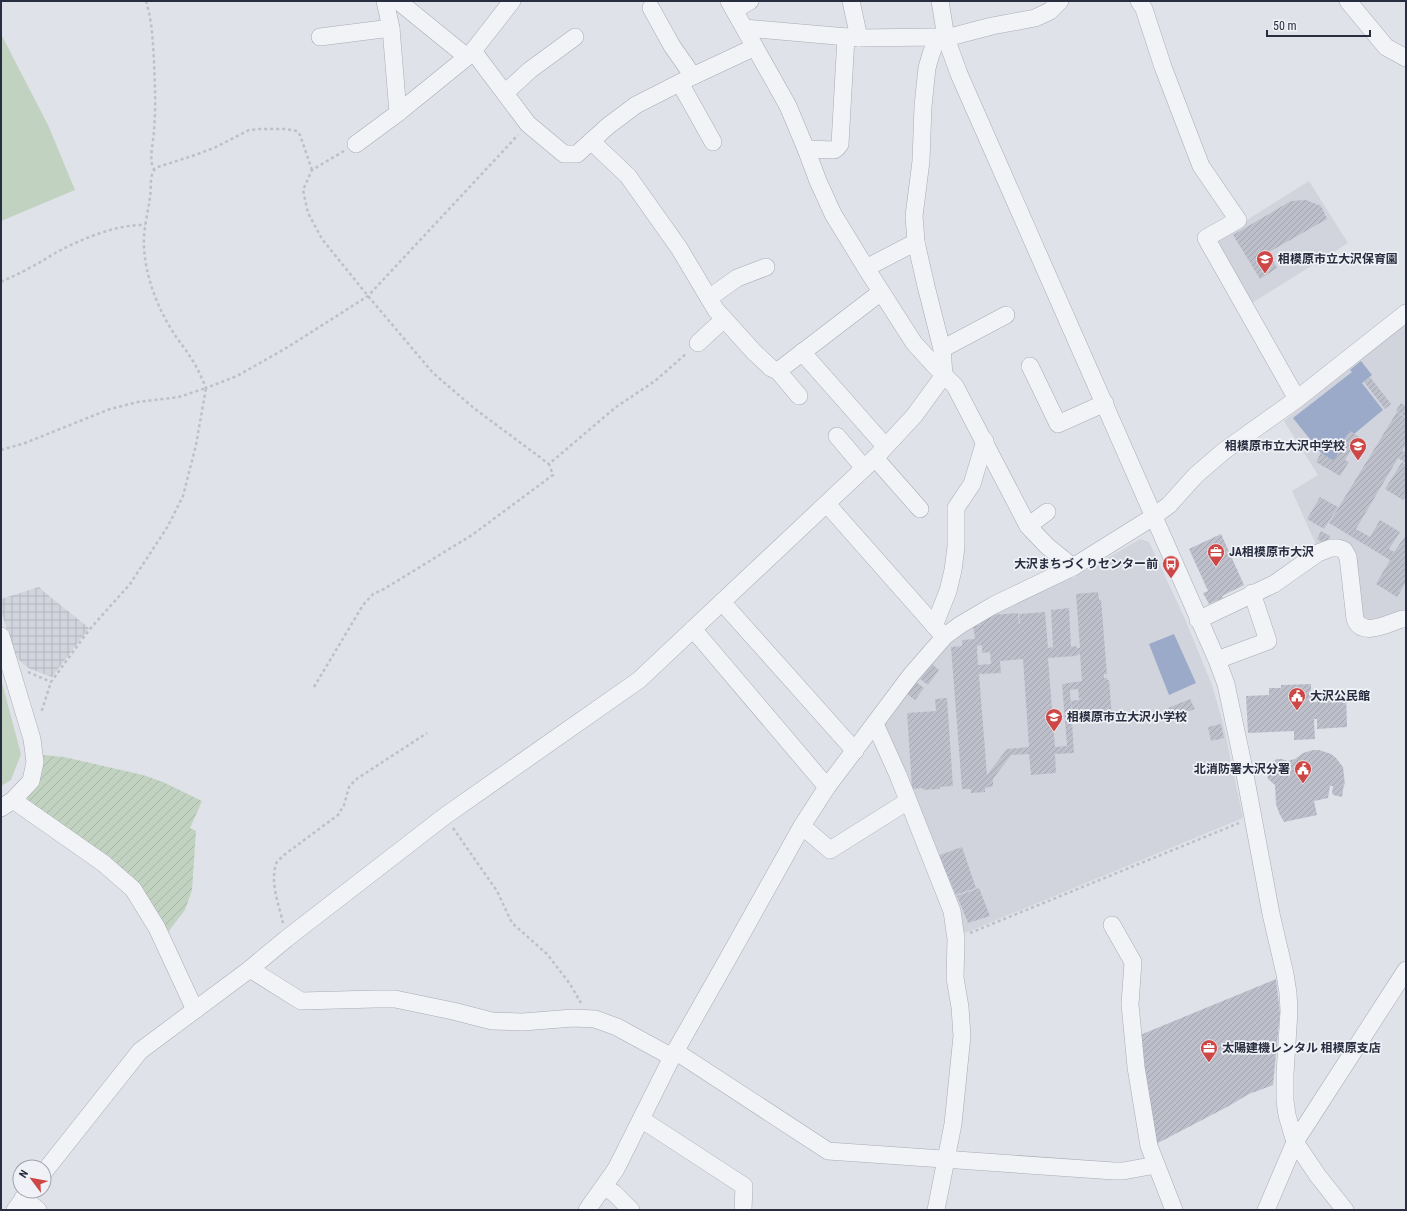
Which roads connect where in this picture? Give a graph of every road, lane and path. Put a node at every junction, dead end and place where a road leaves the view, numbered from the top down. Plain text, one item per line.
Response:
1 (146, 1) edge
2 (385, 1) edge
3 (398, 1) edge
4 (512, 1) edge
5 (750, 1) edge
6 (851, 1) edge
7 (940, 1) edge
8 (1060, 1) edge
9 (1139, 1) edge
10 (1348, 1) edge
11 (732, 5) edge
12 (651, 8) dead end
13 (391, 28) junction
14 (745, 28) junction
15 (320, 37) dead end
16 (575, 37) dead end
17 (853, 38) junction
18 (946, 38) junction
19 (755, 47) junction
20 (470, 54) junction
21 (1406, 58) edge
22 (686, 80) junction
23 (505, 93) junction
24 (398, 113) junction
25 (528, 124) junction
26 (591, 141) junction
27 (713, 142) dead end
28 (356, 144) joint
29 (806, 149) junction
30 (154, 169) junction
31 (312, 170) junction
32 (145, 226) junction
33 (916, 242) junction
34 (766, 267) dead end
35 (866, 268) junction
36 (1, 282) edge
37 (881, 292) junction
38 (368, 296) junction
39 (708, 298) junction
40 (1406, 313) edge
41 (1006, 315) dead end
42 (724, 320) junction
43 (698, 343) joint
44 (942, 349) junction
45 (802, 352) junction
46 (1030, 366) dead end
47 (778, 371) junction
48 (944, 376) junction
49 (206, 388) junction
50 (799, 396) dead end
51 (1297, 399) junction
52 (1105, 403) junction
53 (837, 436) dead end
54 (984, 441) junction
55 (1, 450) edge
56 (875, 457) junction
57 (549, 464) junction
58 (827, 504) junction
59 (920, 509) dead end
60 (1047, 512) dead end
61 (1153, 517) junction
62 (1028, 526) junction
63 (1073, 567) junction
64 (1252, 593) junction
65 (722, 602) junction
66 (1406, 619) edge
67 (1198, 620) junction
68 (693, 629) junction
69 (939, 631) junction
70 (1, 636) edge
71 (1217, 660) junction
72 (9, 664) junction
73 (52, 682) junction
74 (314, 687) dead end
75 (875, 724) junction
76 (427, 733) dead end
77 (32, 739) junction
78 (855, 751) junction
79 (827, 786) junction
80 (908, 801) junction
81 (7, 804) edge
82 (445, 816) junction
83 (1253, 817) junction
84 (802, 826) junction
85 (1112, 925) dead end
86 (286, 939) junction
87 (956, 939) junction
88 (250, 969) junction
89 (1406, 970) edge
90 (195, 1010) junction
91 (591, 1019) junction
92 (673, 1054) junction
93 (641, 1120) junction
94 (1295, 1142) junction
95 (947, 1159) junction
96 (52, 1162) edge
97 (1156, 1165) junction
98 (604, 1187) junction
99 (22, 1200) edge
100 (38, 1210) edge
101 (587, 1210) edge
102 (631, 1210) edge
103 (743, 1210) edge
104 (936, 1210) edge
105 (1174, 1210) edge
106 (1266, 1210) edge
107 (1345, 1210) edge

1 - 30 path
2 - 13 street
3 - 20 street
4 - 20 street
5 - 11 street
6 - 17 street
7 - 18 street
8 - 18 street
9 - 51 street
10 - 21 street
11 - 14 street
12 - 22 street
13 - 15 street
13 - 24 street
14 - 17 street
14 - 19 street
16 - 23 street
17 - 18 street
17 - 29 street
18 - 33 street
18 - 52 street
19 - 22 street
19 - 29 street
20 - 23 street
20 - 24 street
22 - 26 street
22 - 27 street
23 - 25 street
24 - 28 street
25 - 26 street
25 - 38 path
26 - 39 street
28 - 31 path
29 - 35 street
30 - 31 path
30 - 32 path
31 - 38 path
32 - 36 path
32 - 49 path
33 - 35 street
33 - 44 street
34 - 39 street
35 - 37 street
37 - 45 street
37 - 48 street
38 - 49 path
38 - 57 path
39 - 42 street
40 - 51 street
41 - 44 street
42 - 43 street
42 - 47 street
43 - 57 path
44 - 48 street
45 - 47 street
45 - 56 street
46 - 52 street
47 - 50 street
48 - 54 street
48 - 56 street
49 - 55 path
49 - 73 path
51 - 61 street
52 - 61 street
53 - 56 street
54 - 62 street
54 - 69 street
56 - 58 street
56 - 59 street
57 - 74 path
58 - 65 street
58 - 69 street
60 - 62 street
61 - 63 street
61 - 67 street
62 - 63 street
63 - 69 street
64 - 66 street
64 - 67 street
64 - 71 street
65 - 68 street
65 - 78 street
67 - 71 street
68 - 79 street
68 - 82 street
69 - 75 street
70 - 72 street
71 - 83 street
72 - 73 path
72 - 77 street
73 - 77 path
75 - 78 street
75 - 80 street
76 - 86 path
77 - 81 street
78 - 79 street
79 - 84 street
80 - 84 street
80 - 87 street
81 - 90 street
82 - 86 street
82 - 91 path
83 - 87 path
83 - 94 street
84 - 92 street
85 - 97 street
86 - 88 street
87 - 95 street
88 - 90 street
88 - 91 street
89 - 94 street
90 - 96 street
91 - 92 street
92 - 93 street
92 - 95 street
93 - 98 street
93 - 103 street
94 - 106 street
94 - 107 street
95 - 97 street
95 - 104 street
97 - 105 street
98 - 101 street
98 - 102 street
99 - 100 street

